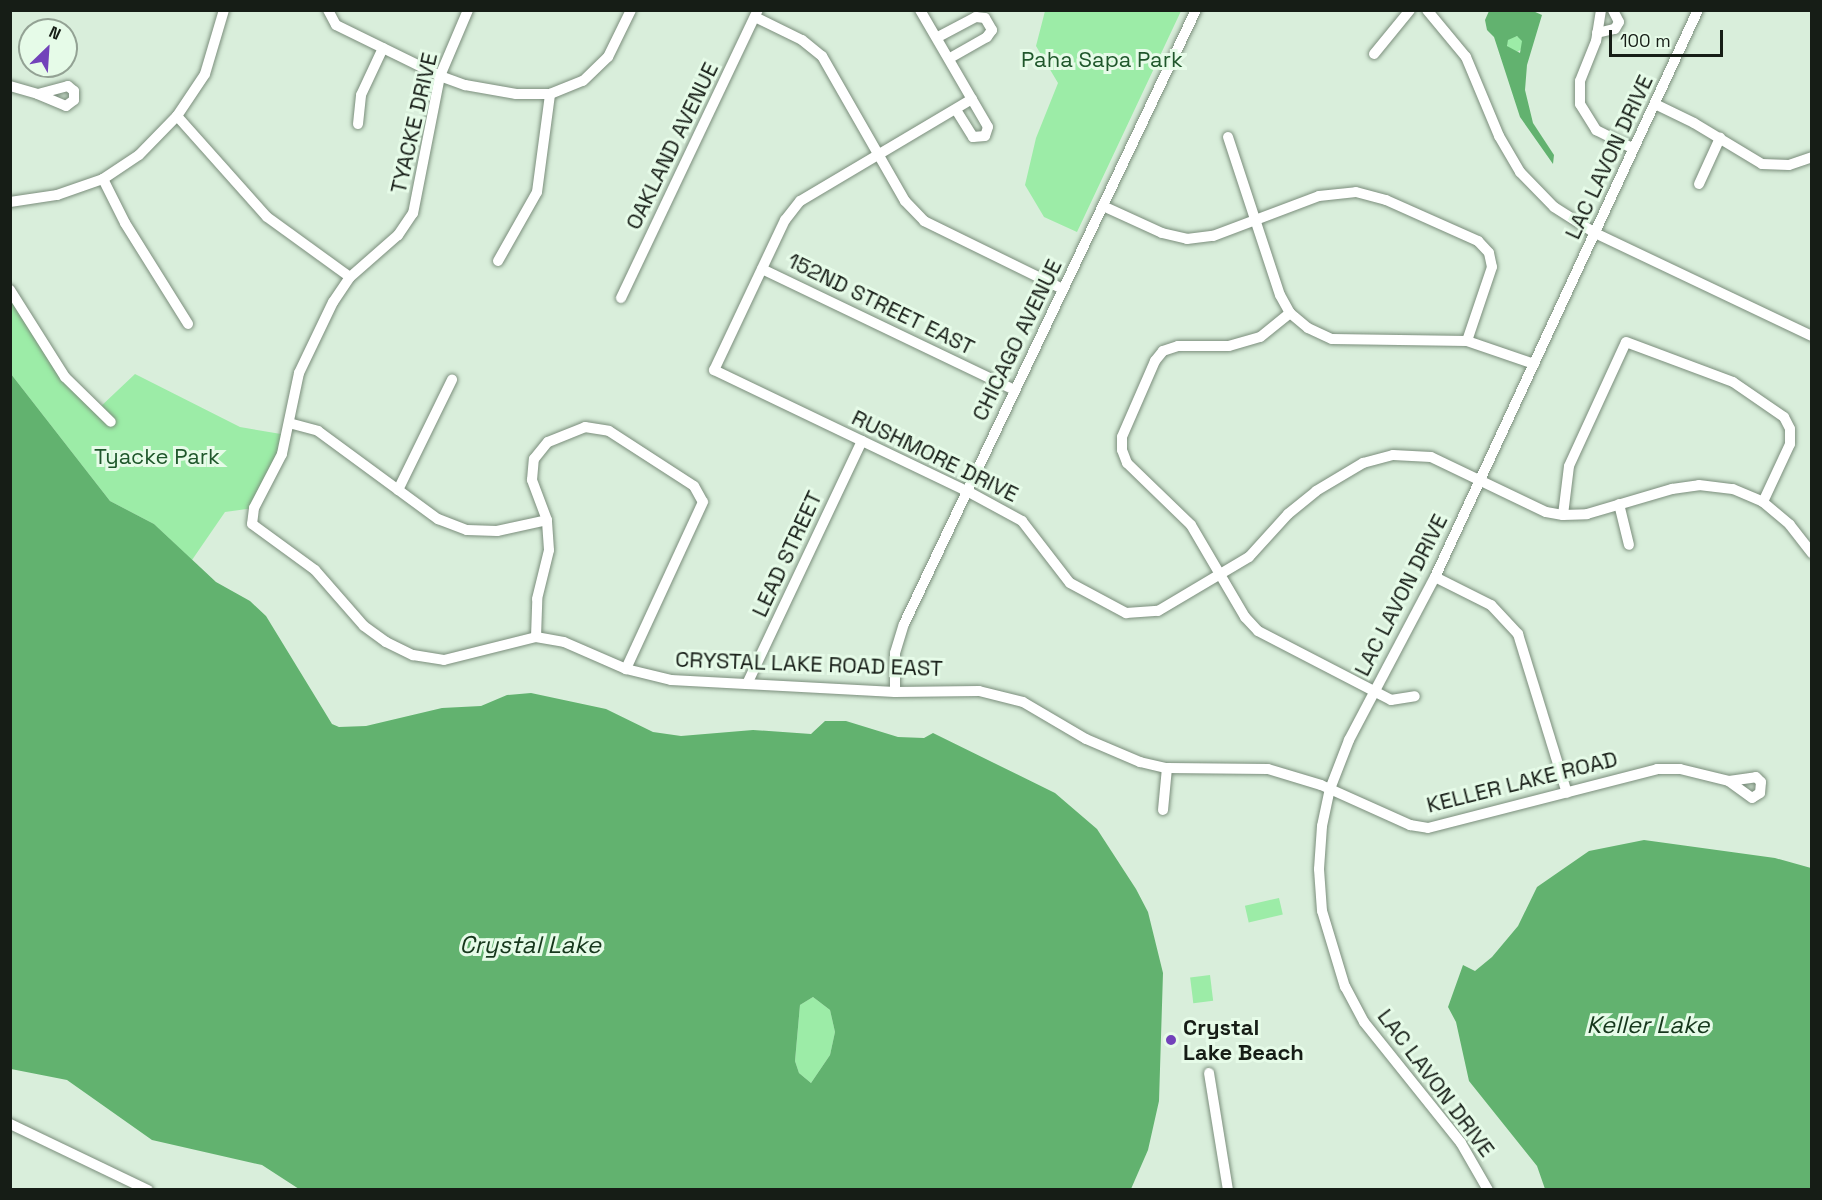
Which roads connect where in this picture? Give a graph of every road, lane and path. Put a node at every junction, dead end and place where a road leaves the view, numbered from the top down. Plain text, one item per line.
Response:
1 (224, 10) edge
2 (328, 10) edge
3 (468, 10) edge
4 (631, 10) edge
5 (920, 10) edge
6 (1196, 10) edge
7 (1410, 10) edge
8 (1427, 10) edge
9 (1601, 10) edge
10 (1613, 10) edge
11 (1698, 10) edge
12 (756, 14) edge
13 (1597, 33) junction
14 (938, 37) junction
15 (383, 48) junction
16 (1374, 54) dead end
17 (950, 58) junction
18 (440, 76) junction
19 (10, 86) edge
20 (38, 94) dead end
21 (550, 94) junction
22 (972, 99) junction
23 (1654, 104) junction
24 (956, 110) junction
25 (177, 116) junction
26 (358, 124) dead end
27 (1228, 137) dead end
28 (1720, 138) junction
29 (1634, 149) junction
30 (878, 153) junction
31 (1812, 157) edge
32 (103, 179) junction
33 (1699, 184) dead end
34 (10, 202) edge
35 (1103, 206) junction
36 (1255, 220) junction
37 (1595, 233) junction
38 (498, 261) dead end
39 (762, 269) junction
40 (350, 277) junction
41 (1063, 289) junction
42 (10, 290) edge
43 (621, 298) dead end
44 (1290, 314) junction
45 (188, 324) dead end
46 (1812, 336) edge
47 (1467, 341) junction
48 (1534, 364) junction
49 (452, 380) dead end
50 (1015, 390) junction
51 (111, 422) dead end
52 (289, 423) junction
53 (862, 441) junction
54 (1481, 478) junction
55 (398, 490) junction
56 (967, 491) junction
57 (1763, 502) junction
58 (1619, 504) junction
59 (1563, 515) junction
60 (547, 520) junction
61 (252, 524) joint
62 (1629, 545) dead end
63 (1812, 553) edge
64 (1222, 576) junction
65 (1435, 576) junction
66 (536, 637) junction
67 (626, 669) junction
68 (747, 684) junction
69 (895, 692) junction
70 (1374, 692) junction
71 (1415, 696) dead end
72 (1167, 768) junction
73 (1728, 782) dead end
74 (1330, 789) junction
75 (1567, 793) junction
76 (1163, 810) dead end
77 (1209, 1073) dead end
78 (10, 1124) edge
79 (141, 1188) edge
80 (1228, 1190) edge
81 (1488, 1190) edge

1 - 25 street
2 - 15 street
3 - 18 street, TYACKE DRIVE
4 - 21 street
5 - 14 street
6 - 35 street, CHICAGO AVENUE
7 - 16 street
8 - 37 street
9 - 13 street
10 - 13 street
11 - 23 street, LAC LAVON DRIVE
12 - 30 street
12 - 43 street, OAKLAND AVENUE
13 - 29 street
14 - 17 street
14 - 17 street
15 - 18 street
15 - 26 street
17 - 22 street
18 - 21 street
18 - 40 street, TYACKE DRIVE
19 - 20 street
21 - 38 street
22 - 24 street
22 - 24 street
23 - 28 street
23 - 29 street, LAC LAVON DRIVE
24 - 30 street
25 - 32 street
25 - 40 street
27 - 36 street
28 - 31 street
28 - 33 street
29 - 37 street, LAC LAVON DRIVE
30 - 39 street
30 - 41 street
32 - 34 street
32 - 45 street
35 - 36 street
35 - 41 street, CHICAGO AVENUE
36 - 44 street
36 - 47 street
37 - 46 street
37 - 48 street, LAC LAVON DRIVE
39 - 50 street, 152ND STREET EAST
39 - 53 street, RUSHMORE DRIVE
40 - 52 street, TYACKE DRIVE
41 - 50 street, CHICAGO AVENUE
42 - 51 street
44 - 47 street
44 - 64 street
47 - 48 street
48 - 54 street, LAC LAVON DRIVE
49 - 55 street
50 - 56 street, CHICAGO AVENUE
52 - 55 street
52 - 61 street, TYACKE DRIVE
53 - 56 street, RUSHMORE DRIVE
53 - 68 street, LEAD STREET
54 - 59 street, RUSHMORE DRIVE
54 - 64 street, RUSHMORE DRIVE
54 - 65 street, LAC LAVON DRIVE
55 - 60 street
56 - 64 street, RUSHMORE DRIVE
56 - 69 street, CHICAGO AVENUE
57 - 58 street, RUSHMORE DRIVE
57 - 59 street
57 - 63 street, RUSHMORE DRIVE
58 - 59 street, RUSHMORE DRIVE
58 - 62 street
60 - 66 street
60 - 67 street
61 - 66 street, CRYSTAL LAKE ROAD EAST
64 - 70 street
65 - 70 street, LAC LAVON DRIVE
65 - 75 street
66 - 67 street, CRYSTAL LAKE ROAD EAST
67 - 68 street, CRYSTAL LAKE ROAD EAST
68 - 69 street, CRYSTAL LAKE ROAD EAST
69 - 72 street, CRYSTAL LAKE ROAD EAST
70 - 71 street
70 - 74 street, LAC LAVON DRIVE
72 - 74 street, CRYSTAL LAKE ROAD EAST
72 - 76 street
73 - 75 street, KELLER LAKE ROAD
74 - 75 street, KELLER LAKE ROAD
74 - 81 street, LAC LAVON DRIVE
77 - 80 street
78 - 79 street

